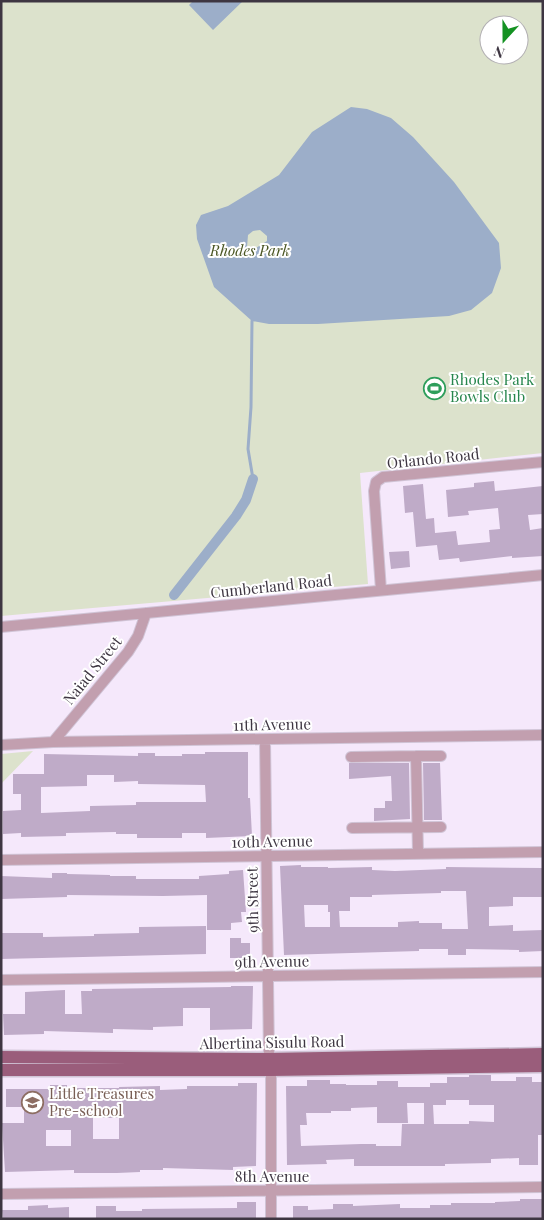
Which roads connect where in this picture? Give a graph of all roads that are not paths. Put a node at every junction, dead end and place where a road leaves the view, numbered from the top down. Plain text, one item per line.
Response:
1 (543, 462) edge
2 (543, 575) edge
3 (381, 590) junction
4 (146, 613) junction
5 (1, 627) edge
6 (543, 734) edge
7 (265, 740) junction
8 (53, 742) junction
9 (1, 745) edge
10 (416, 756) junction
11 (441, 756) dead end
12 (351, 757) dead end
13 (417, 827) junction
14 (441, 827) dead end
15 (352, 828) dead end
16 (543, 852) edge
17 (418, 853) junction
18 (266, 856) junction
19 (1, 860) edge
20 (543, 972) edge
21 (269, 976) junction
22 (1, 980) edge
23 (543, 1054) edge
24 (1, 1056) edge
25 (270, 1064) junction
26 (543, 1066) edge
27 (1, 1070) edge
28 (543, 1187) edge
29 (271, 1190) junction
30 (1, 1194) edge
31 (271, 1219) edge

1 - 3 street, Orlando Road
2 - 3 street, Cumberland Road
3 - 4 street, Cumberland Road
4 - 5 street, Cumberland Road
4 - 8 street, Naiad Street
6 - 7 street, 11th Avenue
7 - 8 street, 11th Avenue
7 - 18 street, 9th Street
8 - 9 street, 11th Avenue
10 - 11 street
10 - 12 street
10 - 13 street
13 - 14 street
13 - 15 street
13 - 17 street
16 - 17 street, 10th Avenue
17 - 18 street, 10th Avenue
18 - 19 street, 10th Avenue
18 - 21 street, 9th Street
20 - 21 street, 9th Avenue
21 - 22 street, 9th Avenue
21 - 25 street, 9th Street
23 - 25 main road, Albertina Sisulu Road
24 - 25 main road, Albertina Sisulu Road
25 - 26 main road, Albertina Sisulu Road
25 - 27 main road, Albertina Sisulu Road
25 - 29 street, 9th Street
28 - 29 street, 8th Avenue
29 - 30 street, 8th Avenue
29 - 31 street, 9th Street

